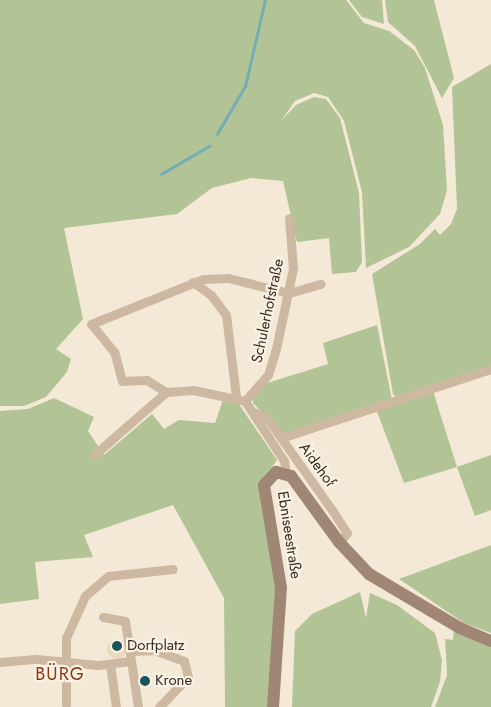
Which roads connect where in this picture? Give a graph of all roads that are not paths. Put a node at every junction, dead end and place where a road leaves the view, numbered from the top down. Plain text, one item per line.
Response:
1 (289, 218) dead end
2 (193, 282) junction
3 (321, 284) dead end
4 (289, 293) junction
5 (491, 369) edge
6 (166, 392) junction
7 (240, 399) junction
8 (253, 412) junction
9 (281, 438) junction
10 (94, 455) dead end
11 (286, 472) junction
12 (339, 542) junction
13 (173, 568) dead end
14 (103, 618) dead end
15 (491, 641) edge
16 (130, 651) junction
17 (64, 661) junction
18 (130, 661) junction
19 (0, 662) edge
20 (110, 664) junction
21 (66, 704) dead end
22 (116, 707) edge
23 (138, 707) edge
24 (159, 707) edge
25 (273, 707) edge

1 - 4 street, Schulerhofstraße
2 - 4 street
2 - 6 street
2 - 7 street, Schulerhofstraße
3 - 4 street
4 - 7 street, Schulerhofstraße
5 - 9 street
6 - 7 street
6 - 10 street
7 - 8 street, Schulerhofstraße
8 - 9 street, Aidehof
8 - 11 street, Schulerhofstraße
9 - 12 street, Aidehof
11 - 12 street, Ebniseestraße
11 - 25 street, Ebniseestraße
12 - 15 street, Ebniseestraße
13 - 17 street
14 - 16 street
16 - 18 street
16 - 24 street
17 - 19 street
17 - 20 street
17 - 21 street
18 - 20 street
18 - 23 street
20 - 22 street

